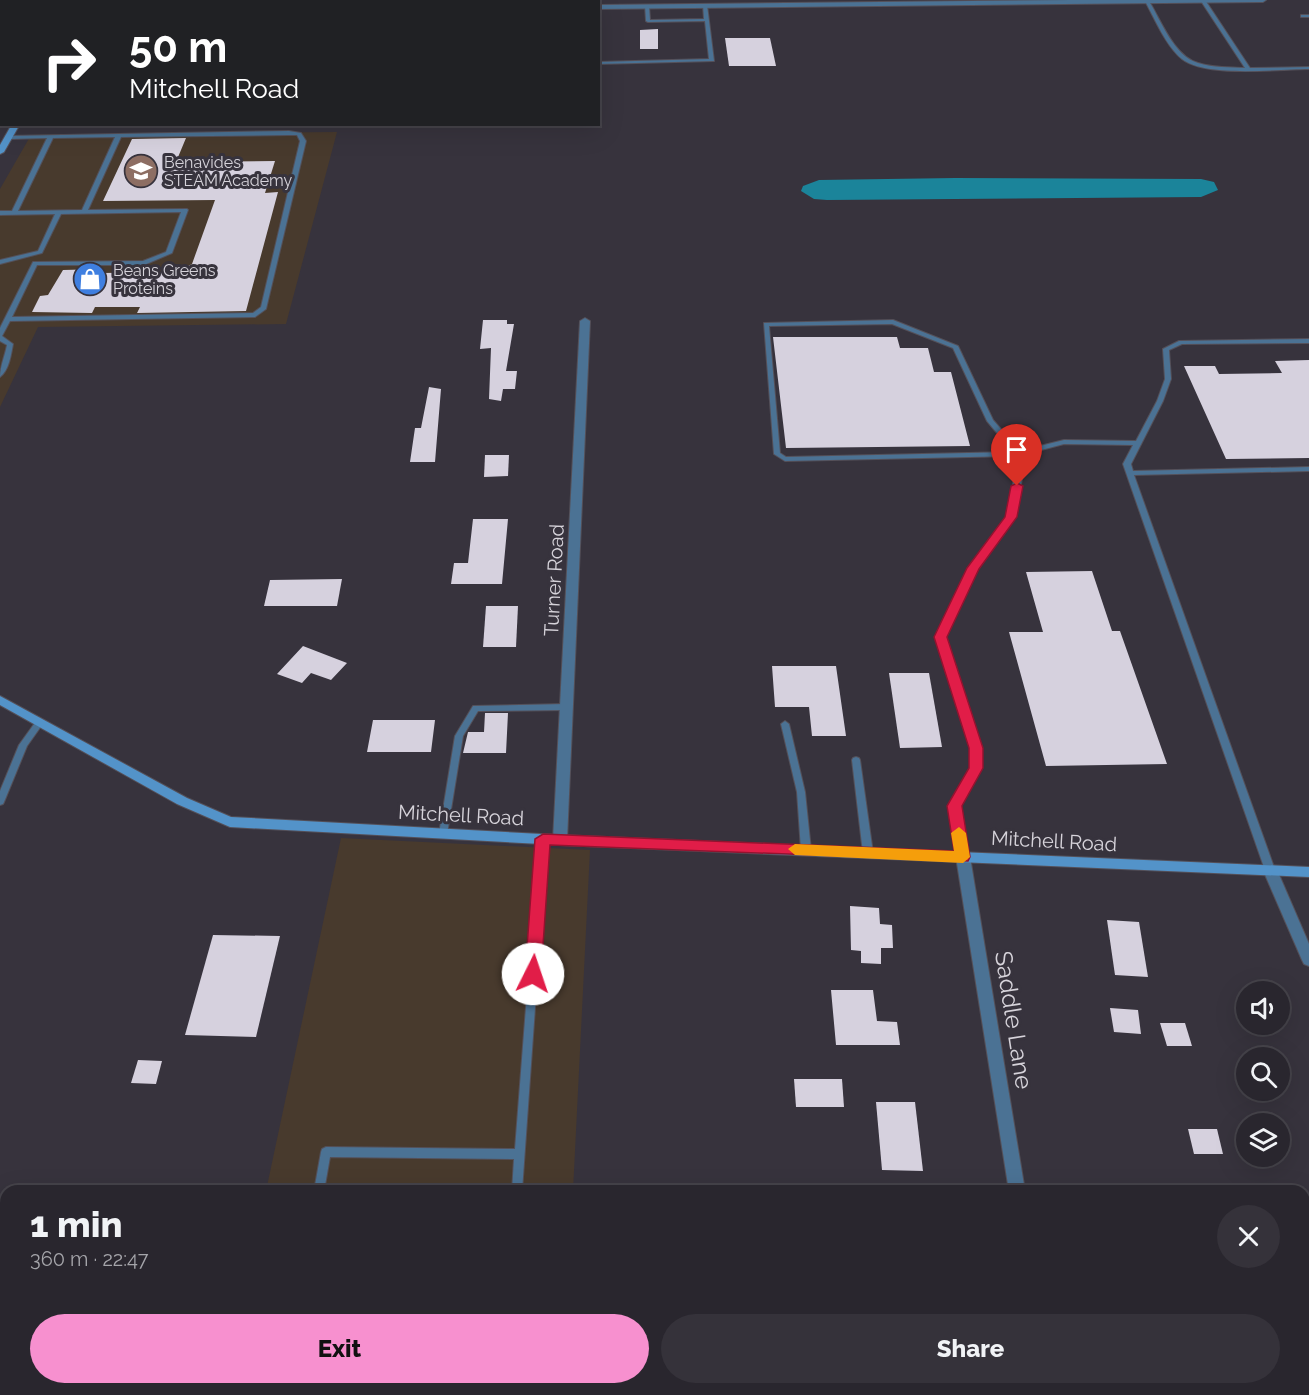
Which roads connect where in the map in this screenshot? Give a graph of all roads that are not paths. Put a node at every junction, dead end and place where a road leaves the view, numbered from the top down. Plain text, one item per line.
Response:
1 (1263, 0) edge
2 (1147, 1) edge
3 (1203, 1) edge
4 (900, 2) edge
5 (705, 5) junction
6 (647, 6) junction
7 (600, 7) edge
8 (707, 20) junction
9 (600, 63) edge
10 (1248, 68) junction
11 (1309, 68) edge
12 (15, 126) edge
13 (119, 135) junction
14 (51, 136) junction
15 (9, 137) junction
16 (0, 152) edge
17 (59, 212) junction
18 (84, 212) junction
19 (0, 213) edge
20 (14, 213) junction
21 (40, 252) junction
22 (0, 262) edge
23 (34, 263) junction
24 (8, 319) junction
25 (585, 321) dead end
26 (1, 339) edge
27 (1309, 341) edge
28 (0, 375) edge
29 (1138, 443) junction
30 (1018, 454) junction
31 (1309, 469) edge
32 (1130, 473) junction
33 (0, 700) edge
34 (566, 707) junction
35 (40, 722) junction
36 (785, 724) dead end
37 (856, 760) dead end
38 (0, 802) edge
39 (443, 834) junction
40 (543, 839) junction
41 (560, 840) junction
42 (806, 850) junction
43 (867, 853) junction
44 (963, 857) junction
45 (1270, 870) junction
46 (1309, 872) edge
47 (1309, 960) edge
48 (519, 1154) junction
49 (320, 1185) edge
50 (517, 1185) edge
51 (1016, 1185) edge

1 - 3 street
2 - 3 street
2 - 4 street
2 - 10 lane
3 - 10 lane
4 - 5 street
5 - 6 street
5 - 8 lane
6 - 7 street
6 - 8 lane
8 - 9 lane
10 - 11 lane
12 - 15 street
13 - 14 lane
13 - 18 lane
13 - 24 lane
14 - 15 lane
14 - 20 lane
15 - 16 street
17 - 18 lane
17 - 20 lane
17 - 21 lane
18 - 23 lane
19 - 20 lane
21 - 22 lane
21 - 23 lane
23 - 24 lane
24 - 26 lane
25 - 34 street, Turner Road
26 - 28 lane
27 - 29 lane
29 - 30 lane
29 - 32 lane
30 - 30 lane
30 - 44 lane
31 - 32 lane
32 - 45 lane
33 - 35 street, Mitchell Road
34 - 39 lane
34 - 41 street, Turner Road
35 - 38 lane
35 - 39 street, Mitchell Road
36 - 42 lane
37 - 43 lane
39 - 40 street, Mitchell Road
40 - 41 street, Mitchell Road
40 - 48 lane
41 - 42 street, Mitchell Road
42 - 43 street, Mitchell Road
43 - 44 street, Mitchell Road
44 - 45 street, Mitchell Road
44 - 51 street, Saddle Lane
45 - 46 street, Mitchell Road
45 - 47 street
48 - 49 lane
48 - 50 lane

